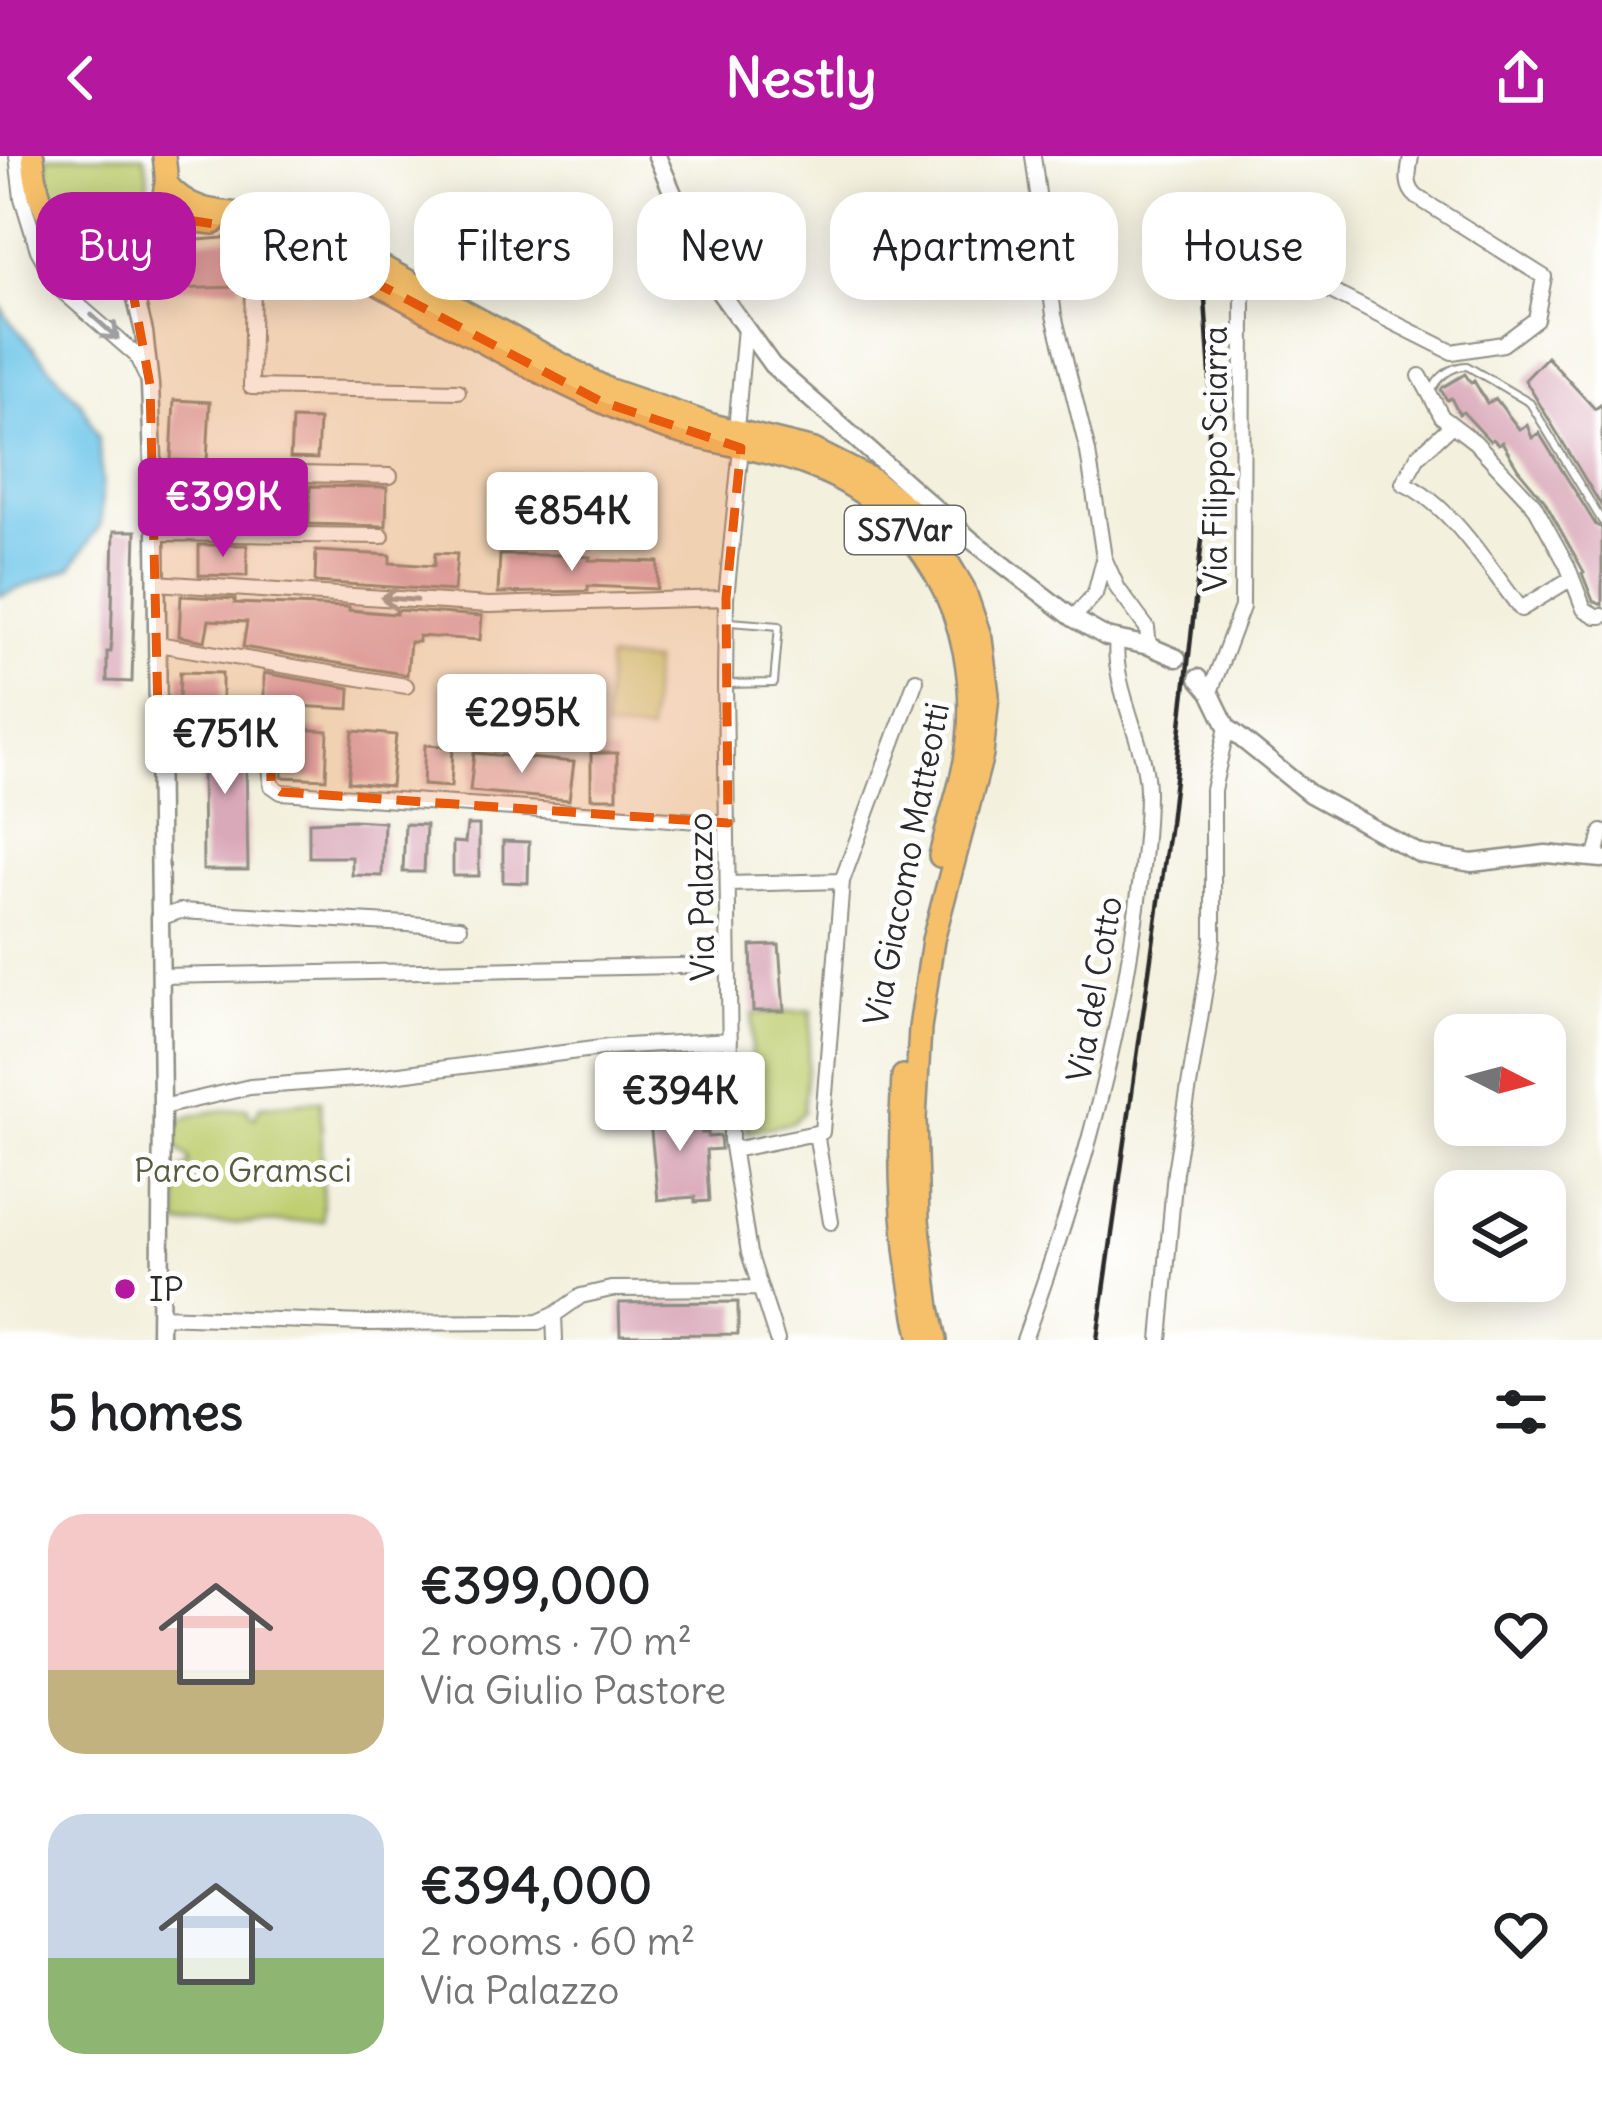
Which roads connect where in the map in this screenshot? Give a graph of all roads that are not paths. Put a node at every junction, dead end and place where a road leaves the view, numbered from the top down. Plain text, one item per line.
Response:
1 (17, 156) edge
2 (33, 156) edge
3 (164, 156) edge
4 (657, 156) edge
5 (1033, 156) edge
6 (1411, 156) edge
7 (166, 183) junction
8 (38, 192) edge
9 (163, 192) edge
10 (390, 291) edge
11 (253, 300) edge
12 (136, 302) edge
13 (746, 327) junction
14 (1420, 376) dead end
15 (150, 385) junction
16 (458, 391) dead end
17 (1431, 394) junction
18 (1452, 424) junction
19 (739, 439) junction
20 (153, 471) junction
21 (389, 476) dead end
22 (1602, 521) edge
23 (156, 533) junction
24 (382, 536) dead end
25 (1104, 558) junction
26 (1572, 578) junction
27 (156, 584) junction
28 (726, 598) junction
29 (1088, 604) junction
30 (1133, 613) junction
31 (1602, 616) edge
32 (1073, 618) junction
33 (726, 621) junction
34 (1118, 640) junction
35 (158, 644) junction
36 (1149, 646) junction
37 (1177, 658) dead end
38 (916, 680) dead end
39 (724, 684) junction
40 (1204, 685) joint
41 (406, 686) dead end
42 (158, 713) junction
43 (1227, 727) junction
44 (728, 824) junction
45 (1602, 832) edge
46 (1599, 857) edge
47 (842, 880) junction
48 (728, 884) junction
49 (159, 918) junction
50 (460, 927) dead end
51 (729, 965) junction
52 (160, 976) junction
53 (730, 1040) junction
54 (162, 1107) junction
55 (816, 1133) junction
56 (733, 1150) junction
57 (831, 1222) dead end
58 (760, 1288) junction
59 (160, 1316) junction
60 (554, 1316) junction
61 (364, 1323) junction
62 (160, 1340) edge
63 (364, 1340) edge
64 (555, 1340) edge
65 (777, 1340) edge
66 (921, 1340) edge
67 (936, 1340) edge
68 (1024, 1340) edge
69 (1160, 1340) edge

1 -> 15 street
2 - 8 main road
3 - 7 main road
4 - 13 street
5 - 25 street
6 - 40 street, Via Filippo Sciarra
7 - 9 main road
7 - 19 main road, Via Giacomo Matteotti / SS7Var
10 - 19 main road, Via Giacomo Matteotti / SS7Var
11 - 16 street
12 - 15 street
13 - 19 street, Via Palazzo
13 - 32 street
14 - 17 street
15 - 20 street
17 - 18 street
17 - 22 lane
18 - 26 street
18 - 26 street
19 - 28 street, Via Palazzo
19 - 66 main road, Via Giacomo Matteotti / SS7Var
19 - 67 main road, Via Giacomo Matteotti
20 - 21 street
20 - 23 street
23 - 24 street
23 - 27 street
25 - 29 street
25 - 30 street
26 - 31 street
28 -> 27 street
27 - 35 street
28 - 33 street, Via Palazzo
29 - 30 street
29 - 32 street
30 - 36 street
32 - 34 street
33 - 39 street, Via Palazzo
33 - 39 lane
34 - 36 street
34 - 68 street, Via del Cotto
35 - 41 street
35 - 42 street
36 - 37 street
38 - 47 street
39 - 44 street, Via Palazzo
40 - 43 street
42 - 44 street
42 - 49 street
43 - 46 street
43 - 69 street
44 - 48 street, Via Palazzo
45 - 46 street
47 - 48 street
47 - 55 street
48 - 51 street, Via Palazzo
49 - 50 street
49 - 52 street
51 - 52 street
51 - 53 street, Via Palazzo
52 - 54 street
53 - 54 street
53 - 56 street, Via Palazzo
54 - 59 street
55 - 56 street
55 - 57 street
56 - 58 street, Via Palazzo
58 - 60 street
58 - 65 street, Via Palazzo
59 - 61 street
59 - 62 street
60 - 61 street
60 - 64 street
61 - 63 street

